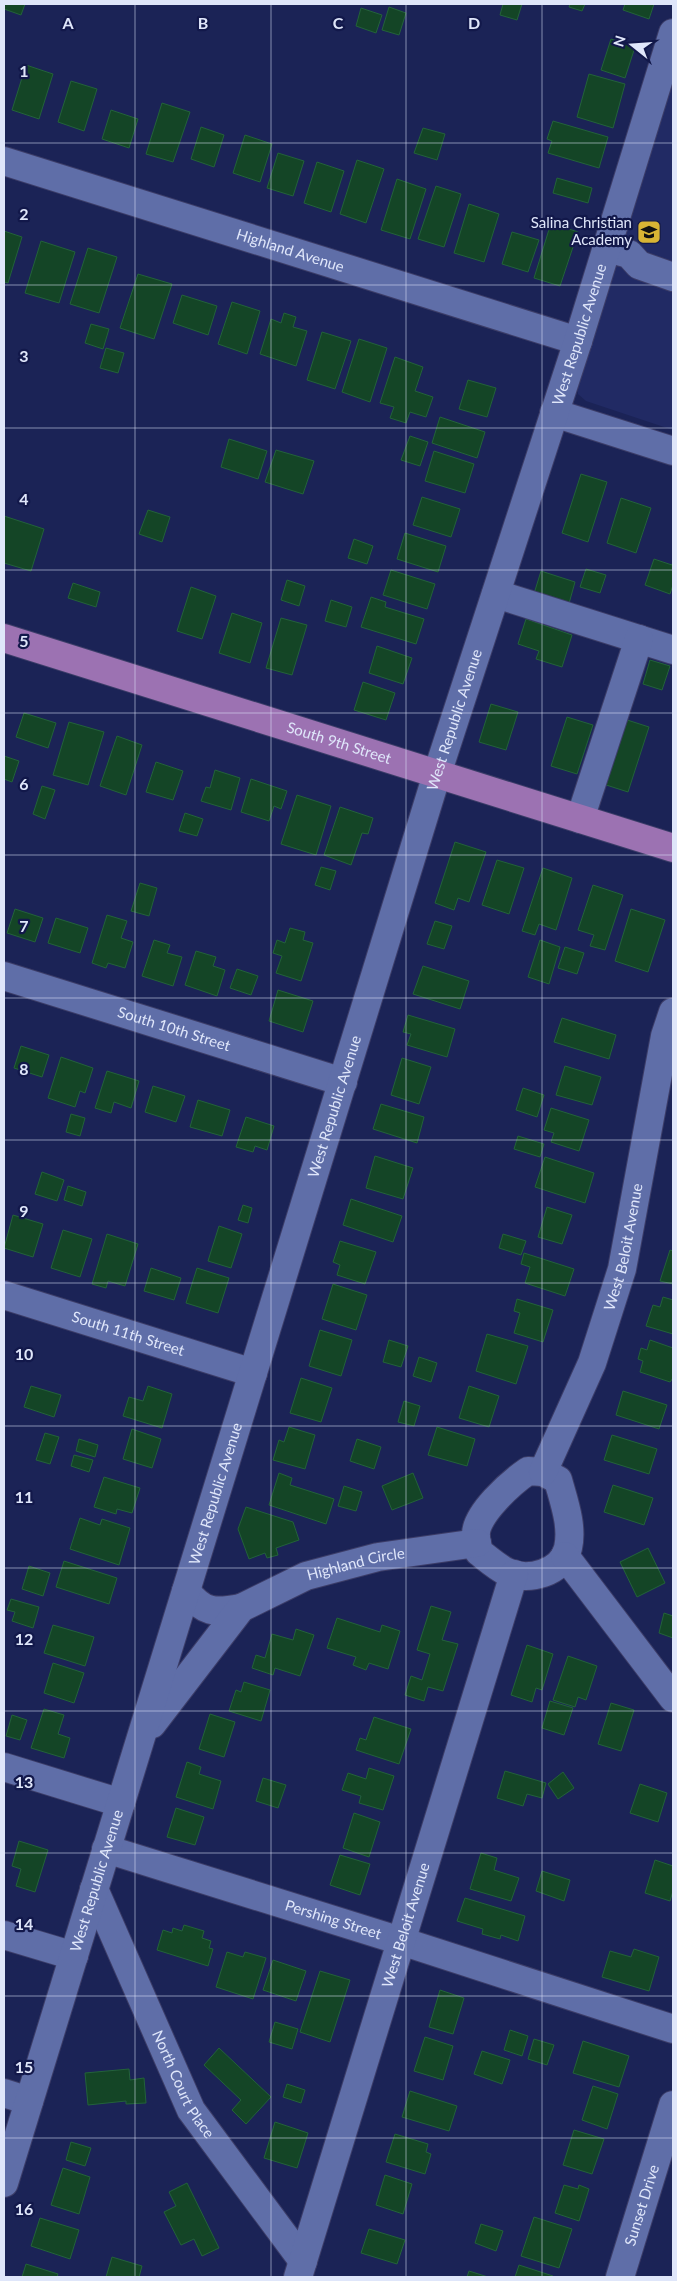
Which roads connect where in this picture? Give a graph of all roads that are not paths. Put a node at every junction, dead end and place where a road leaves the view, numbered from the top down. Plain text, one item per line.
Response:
1 (673, 33) edge
2 (4, 161) edge
3 (606, 248) junction
4 (673, 277) edge
5 (578, 341) junction
6 (554, 413) junction
7 (673, 451) edge
8 (496, 594) junction
9 (4, 638) edge
10 (639, 639) junction
11 (673, 650) edge
12 (437, 774) junction
13 (580, 819) junction
14 (673, 848) edge
15 (4, 976) edge
16 (673, 1012) edge
17 (342, 1082) junction
18 (4, 1295) edge
19 (253, 1373) junction
20 (543, 1472) junction
21 (477, 1543) junction
22 (565, 1556) junction
23 (514, 1574) junction
24 (186, 1591) junction
25 (241, 1608) junction
26 (673, 1698) edge
27 (140, 1739) junction
28 (4, 1767) edge
29 (121, 1803) junction
30 (106, 1850) junction
31 (94, 1889) junction
32 (4, 1935) edge
33 (401, 1941) junction
34 (74, 1956) junction
35 (673, 2029) edge
36 (16, 2097) edge
37 (673, 2105) edge
38 (4, 2183) edge
39 (301, 2269) edge
40 (620, 2277) edge

1 - 3 street, West Republic Avenue
2 - 5 street, Highland Avenue
3 - 4 street
3 - 5 street, West Republic Avenue
5 - 6 street, West Republic Avenue
6 - 7 street
6 - 8 street, West Republic Avenue
8 - 10 street
8 - 12 street, West Republic Avenue
9 - 12 main road, South 9th Street
10 - 11 street
10 - 13 street
12 - 13 main road, South 9th Street
12 - 17 street, West Republic Avenue
13 - 14 main road, South 9th Street
15 - 17 street, South 10th Street
16 - 20 street, West Beloit Avenue
17 - 19 street, West Republic Avenue
18 - 19 street, South 11th Street
19 - 24 street, West Republic Avenue
20 - 21 street
20 - 22 street
21 - 23 street
21 - 25 street, Highland Circle
22 - 23 street
22 - 26 street
23 - 33 street, West Beloit Avenue
24 - 25 street, Highland Circle
24 - 27 street, West Republic Avenue
25 - 27 street, Highland Circle
27 - 29 street, West Republic Avenue
28 - 29 street
29 - 30 street, West Republic Avenue
30 - 31 street, West Republic Avenue
30 - 33 street, Pershing Street
31 - 34 street, West Republic Avenue
31 - 39 street, North Court Place
32 - 34 street
33 - 35 street, Pershing Street
33 - 39 street, West Beloit Avenue
34 - 36 street, West Republic Avenue
36 - 38 street, West Republic Avenue
37 - 40 street, Sunset Drive

